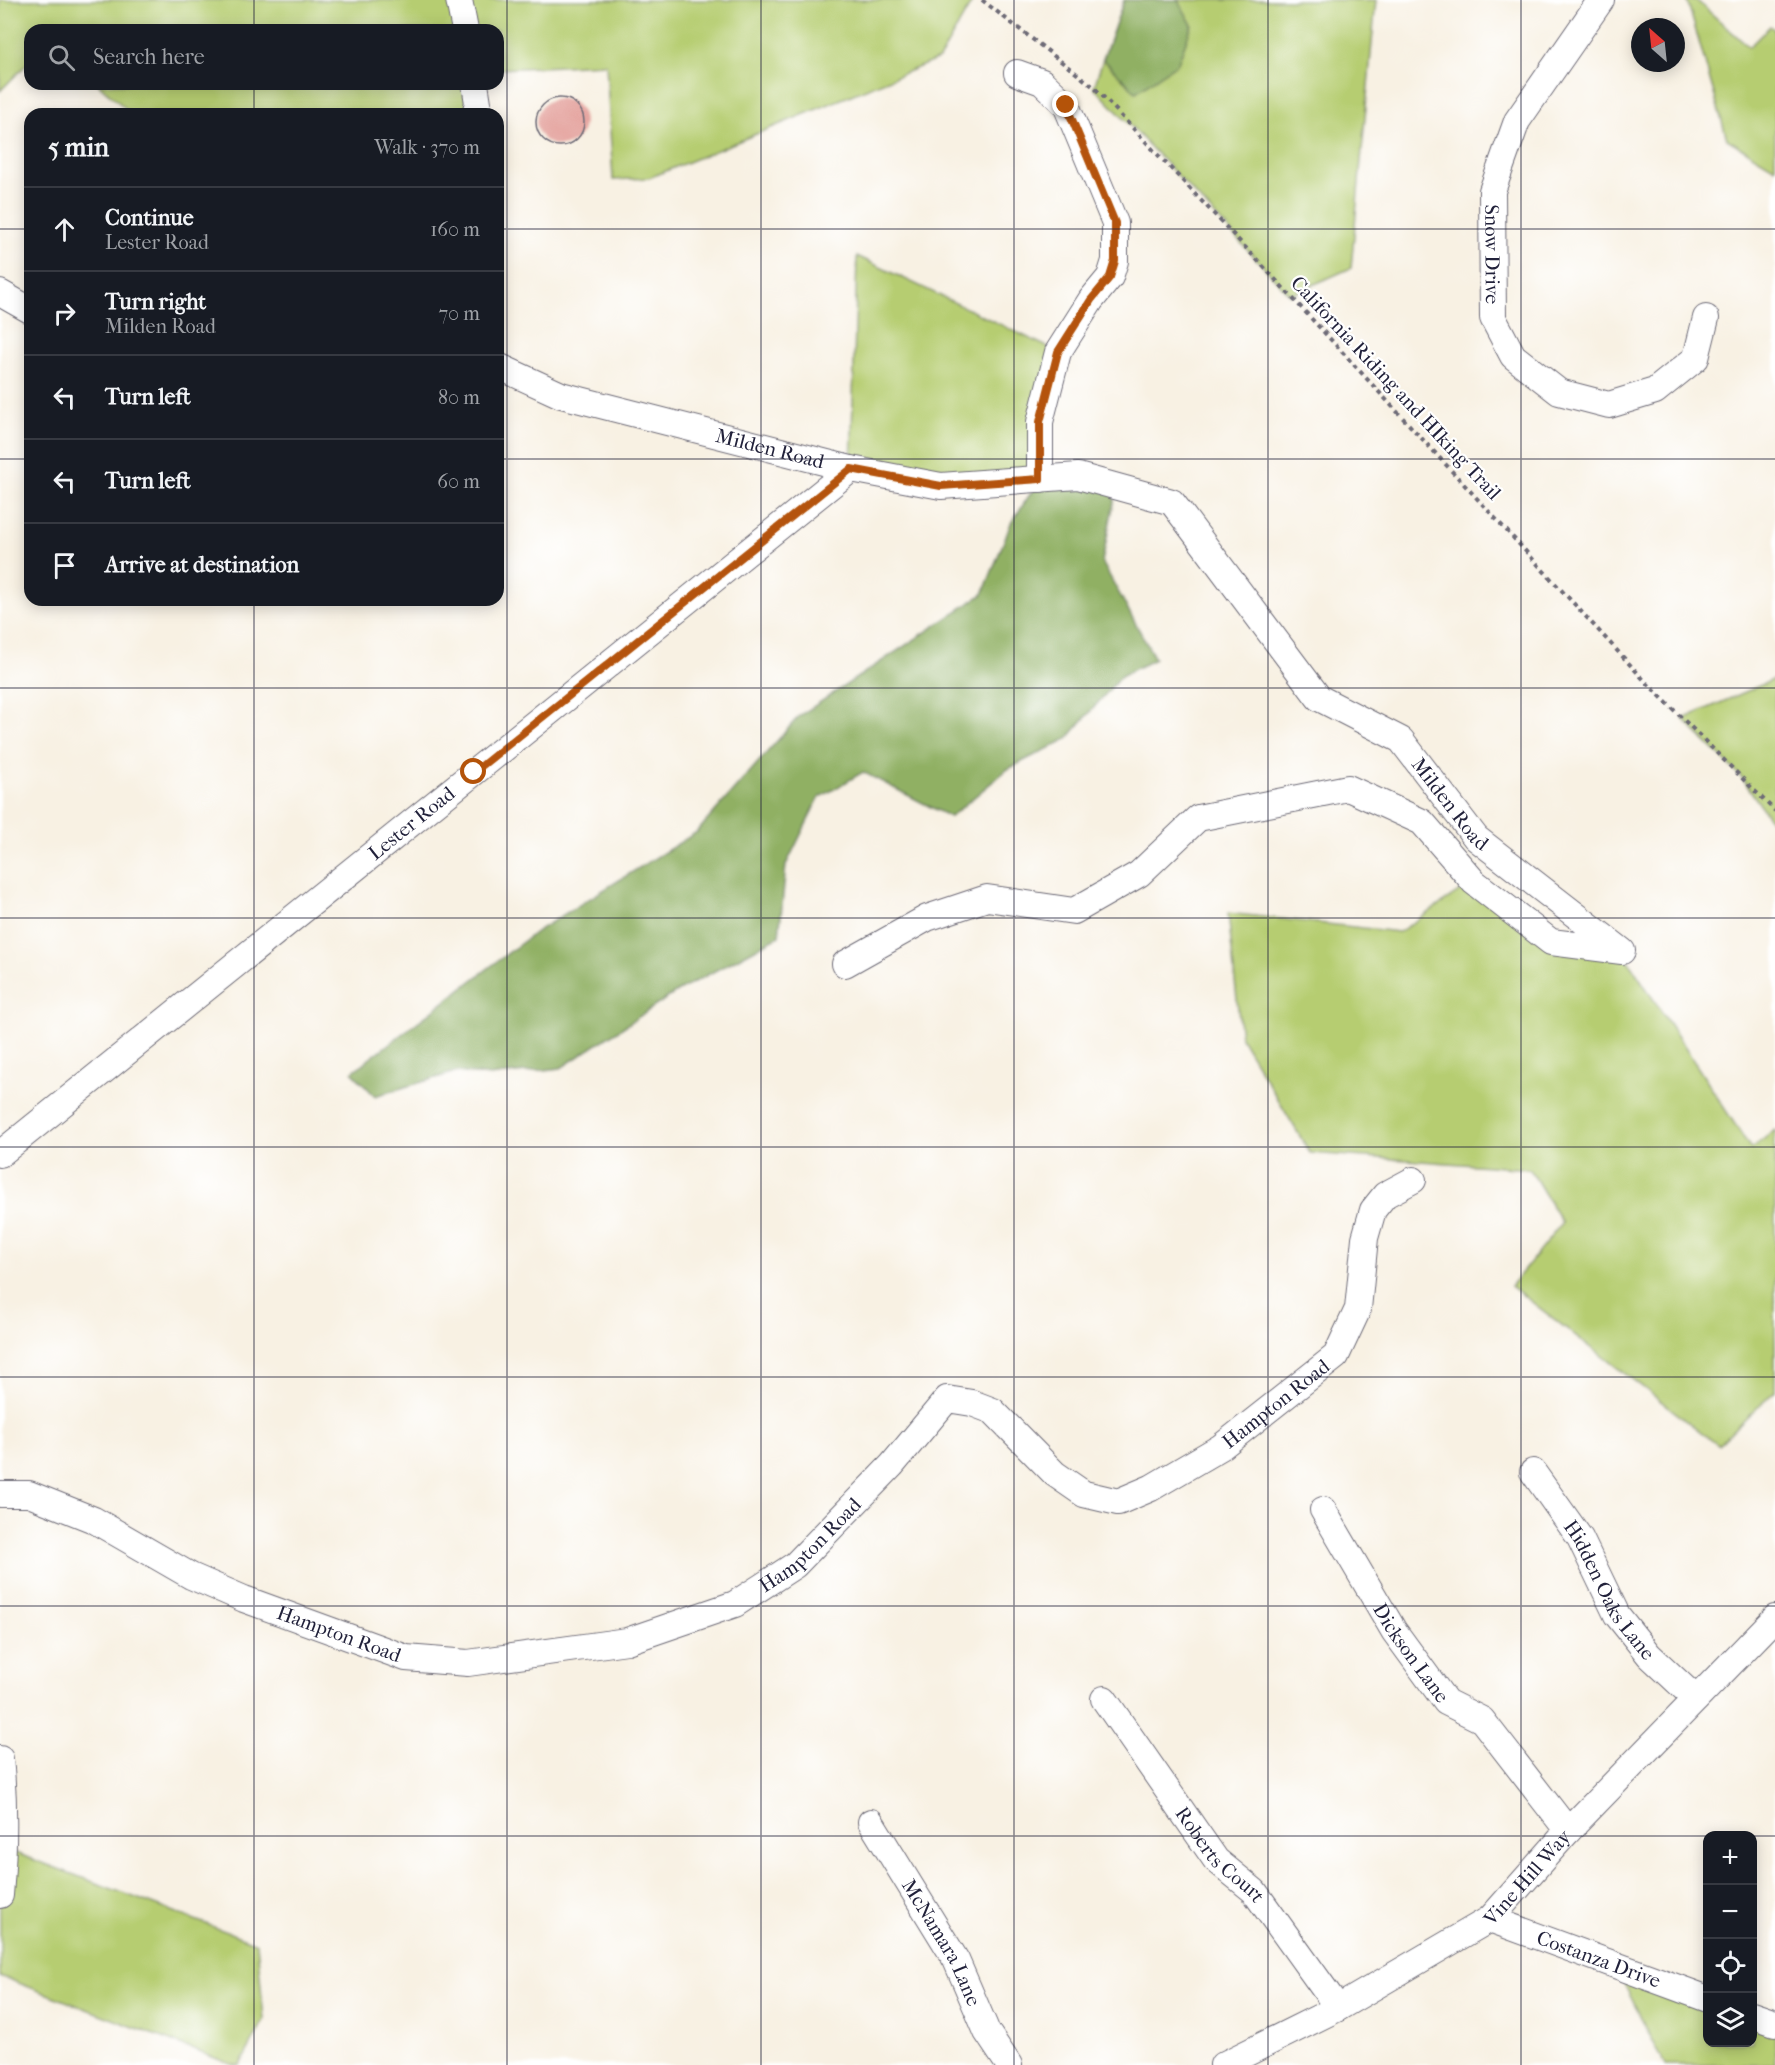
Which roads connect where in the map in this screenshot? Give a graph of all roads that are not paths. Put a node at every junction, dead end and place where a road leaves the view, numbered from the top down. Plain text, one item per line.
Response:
1 (459, 0) edge
2 (1601, 0) edge
3 (464, 24) edge
4 (1017, 73) dead end
5 (476, 90) edge
6 (477, 108) edge
7 (0, 293) edge
8 (24, 306) edge
9 (1706, 318) dead end
10 (504, 369) edge
11 (851, 469) junction
12 (1040, 479) junction
13 (845, 964) dead end
14 (0, 1154) edge
15 (1413, 1180) dead end
16 (1533, 1472) dead end
17 (0, 1494) edge
18 (1323, 1510) dead end
19 (1775, 1618) edge
20 (1104, 1699) dead end
21 (1696, 1699) junction
22 (0, 1759) edge
23 (871, 1822) dead end
24 (1568, 1831) junction
25 (0, 1895) edge
26 (1490, 1919) junction
27 (1703, 1998) edge
28 (1338, 2008) junction
29 (1757, 2017) edge
30 (1775, 2024) edge
31 (1009, 2065) edge
32 (1223, 2065) edge

1 - 3 street
2 - 9 street, Snow Drive
4 - 12 street
5 - 6 street
7 - 8 street
10 - 11 street, Milden Road
11 - 12 street, Milden Road
11 - 14 street, Lester Road
12 - 13 street, Milden Road
15 - 17 street, Hampton Road
16 - 21 street, Hidden Oaks Lane
18 - 24 street, Dickson Lane
19 - 21 street, Vine Hill Way
20 - 28 street, Roberts Court
21 - 24 street, Vine Hill Way
22 - 25 street
23 - 31 street, McNamara Lane
24 - 26 street, Vine Hill Way
26 - 27 street, Costanza Drive
26 - 28 street, Vine Hill Way
28 - 32 street, Vine Hill Way
29 - 30 street

